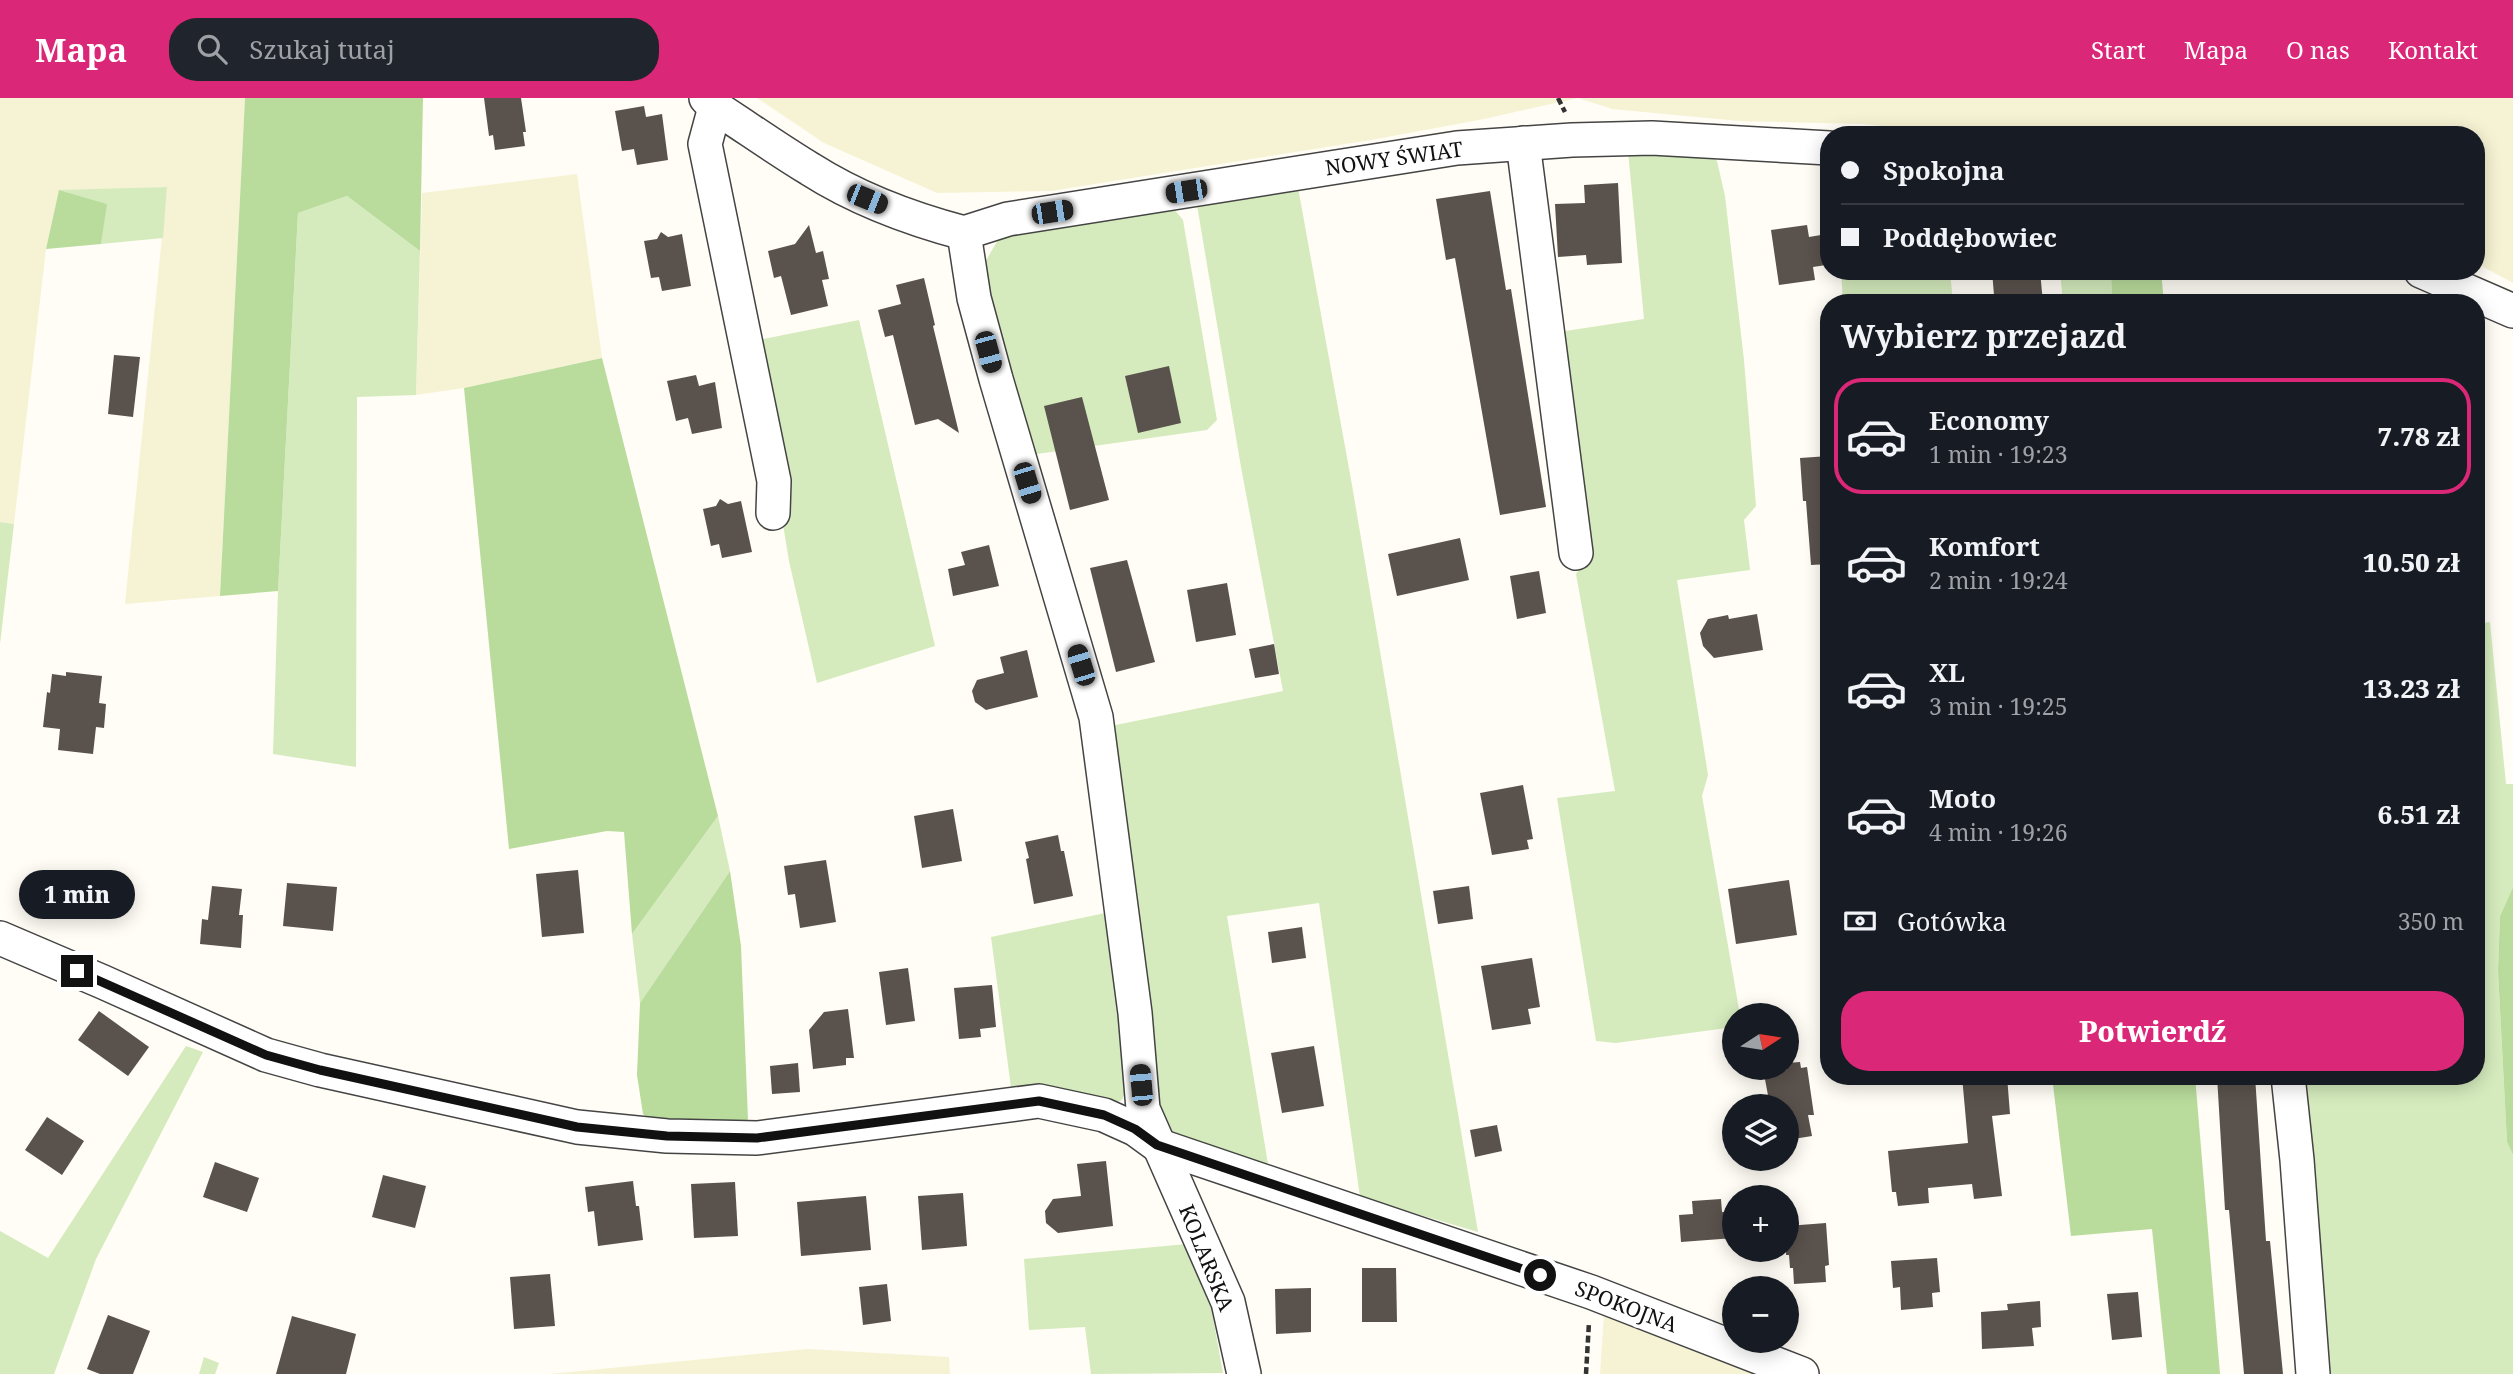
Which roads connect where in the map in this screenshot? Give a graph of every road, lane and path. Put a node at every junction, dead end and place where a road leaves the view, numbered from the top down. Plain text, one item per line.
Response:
1 (710, 102) edge
2 (1523, 143) junction
3 (1820, 147) edge
4 (964, 233) junction
5 (2441, 280) edge
6 (2473, 294) edge
7 (2485, 300) edge
8 (2513, 312) edge
9 (773, 513) dead end
10 (1576, 553) dead end
11 (0, 939) edge
12 (2289, 1085) edge
13 (1146, 1137) junction
14 (1591, 1292) junction
15 (1244, 1374) edge
16 (1586, 1374) edge
17 (1801, 1374) edge
18 (2313, 1374) edge

1 - 4 street
1 - 9 street
2 - 3 street, NOWY ŚWIAT
2 - 4 street, NOWY ŚWIAT
2 - 10 street
4 - 13 street, KOLARSKA
5 - 6 street
7 - 8 street
11 - 13 street, SPOKOJNA
12 - 18 street
13 - 14 street, SPOKOJNA
13 - 15 street, KOLARSKA
14 - 16 path
14 - 17 street, SPOKOJNA

